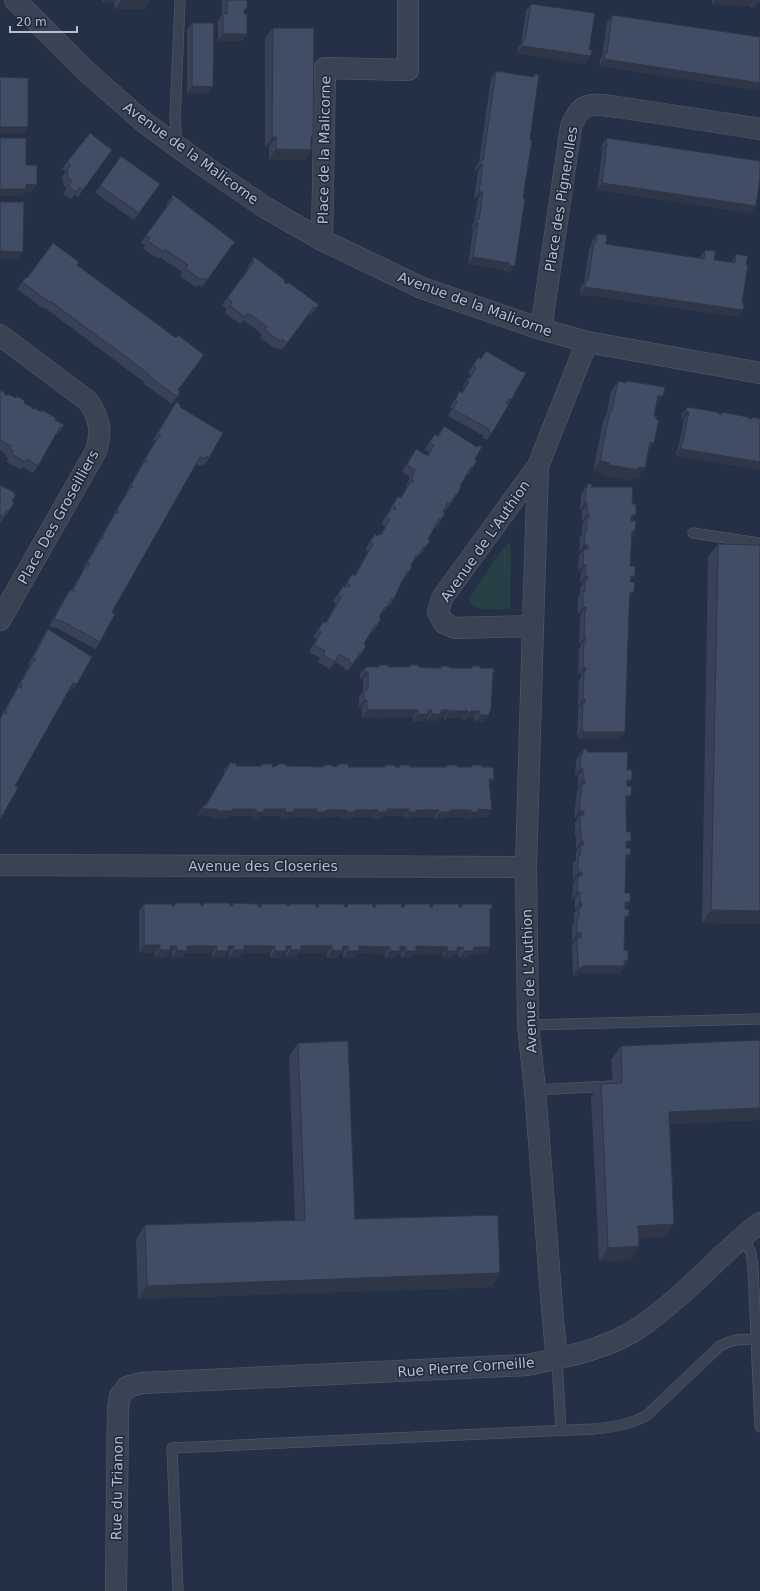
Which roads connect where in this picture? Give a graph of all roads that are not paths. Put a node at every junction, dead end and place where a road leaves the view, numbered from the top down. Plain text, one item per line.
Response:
1 (15, 0) edge
2 (180, 0) edge
3 (408, 0) edge
4 (760, 129) edge
5 (177, 146) junction
6 (322, 240) junction
7 (541, 328) junction
8 (0, 335) edge
9 (587, 342) junction
10 (760, 374) edge
11 (538, 466) junction
12 (693, 533) dead end
13 (760, 543) edge
14 (0, 620) edge
15 (533, 626) junction
16 (0, 865) edge
17 (526, 867) junction
18 (760, 1019) edge
19 (528, 1026) junction
20 (613, 1086) edge
21 (535, 1090) junction
22 (760, 1223) edge
23 (742, 1238) junction
24 (756, 1339) junction
25 (557, 1359) junction
26 (759, 1378) edge
27 (127, 1387) joint
28 (760, 1427) edge
29 (561, 1430) junction
30 (116, 1591) edge
31 (178, 1591) edge

1 - 5 street, Avenue de la Malicorne
2 - 5 lane
3 - 6 street, Place de la Malicorne
4 - 7 street, Place des Pignerolles
5 - 6 street, Avenue de la Malicorne
6 - 7 street, Avenue de la Malicorne
7 - 9 street, Avenue de la Malicorne
8 - 14 street, Place Des Groseilliers
9 - 10 street, Avenue de la Malicorne
9 - 11 street, Avenue de L'Authion
11 - 15 street, Avenue de L'Authion
11 - 15 street, Avenue de L'Authion
12 - 13 lane
15 - 17 street, Avenue de L'Authion
16 - 17 street, Avenue des Closeries
17 - 19 street, Avenue de L'Authion
18 - 19 lane
19 - 21 street, Avenue de L'Authion
20 - 21 lane
21 - 25 street, Avenue de L'Authion
22 - 23 street, Rue Pierre Corneille
23 - 24 lane
23 - 25 street, Rue Pierre Corneille
24 - 26 lane
24 - 29 lane
25 - 27 street, Rue Pierre Corneille
25 - 29 lane
26 - 28 lane
27 - 30 street, Rue du Trianon
29 - 31 lane

